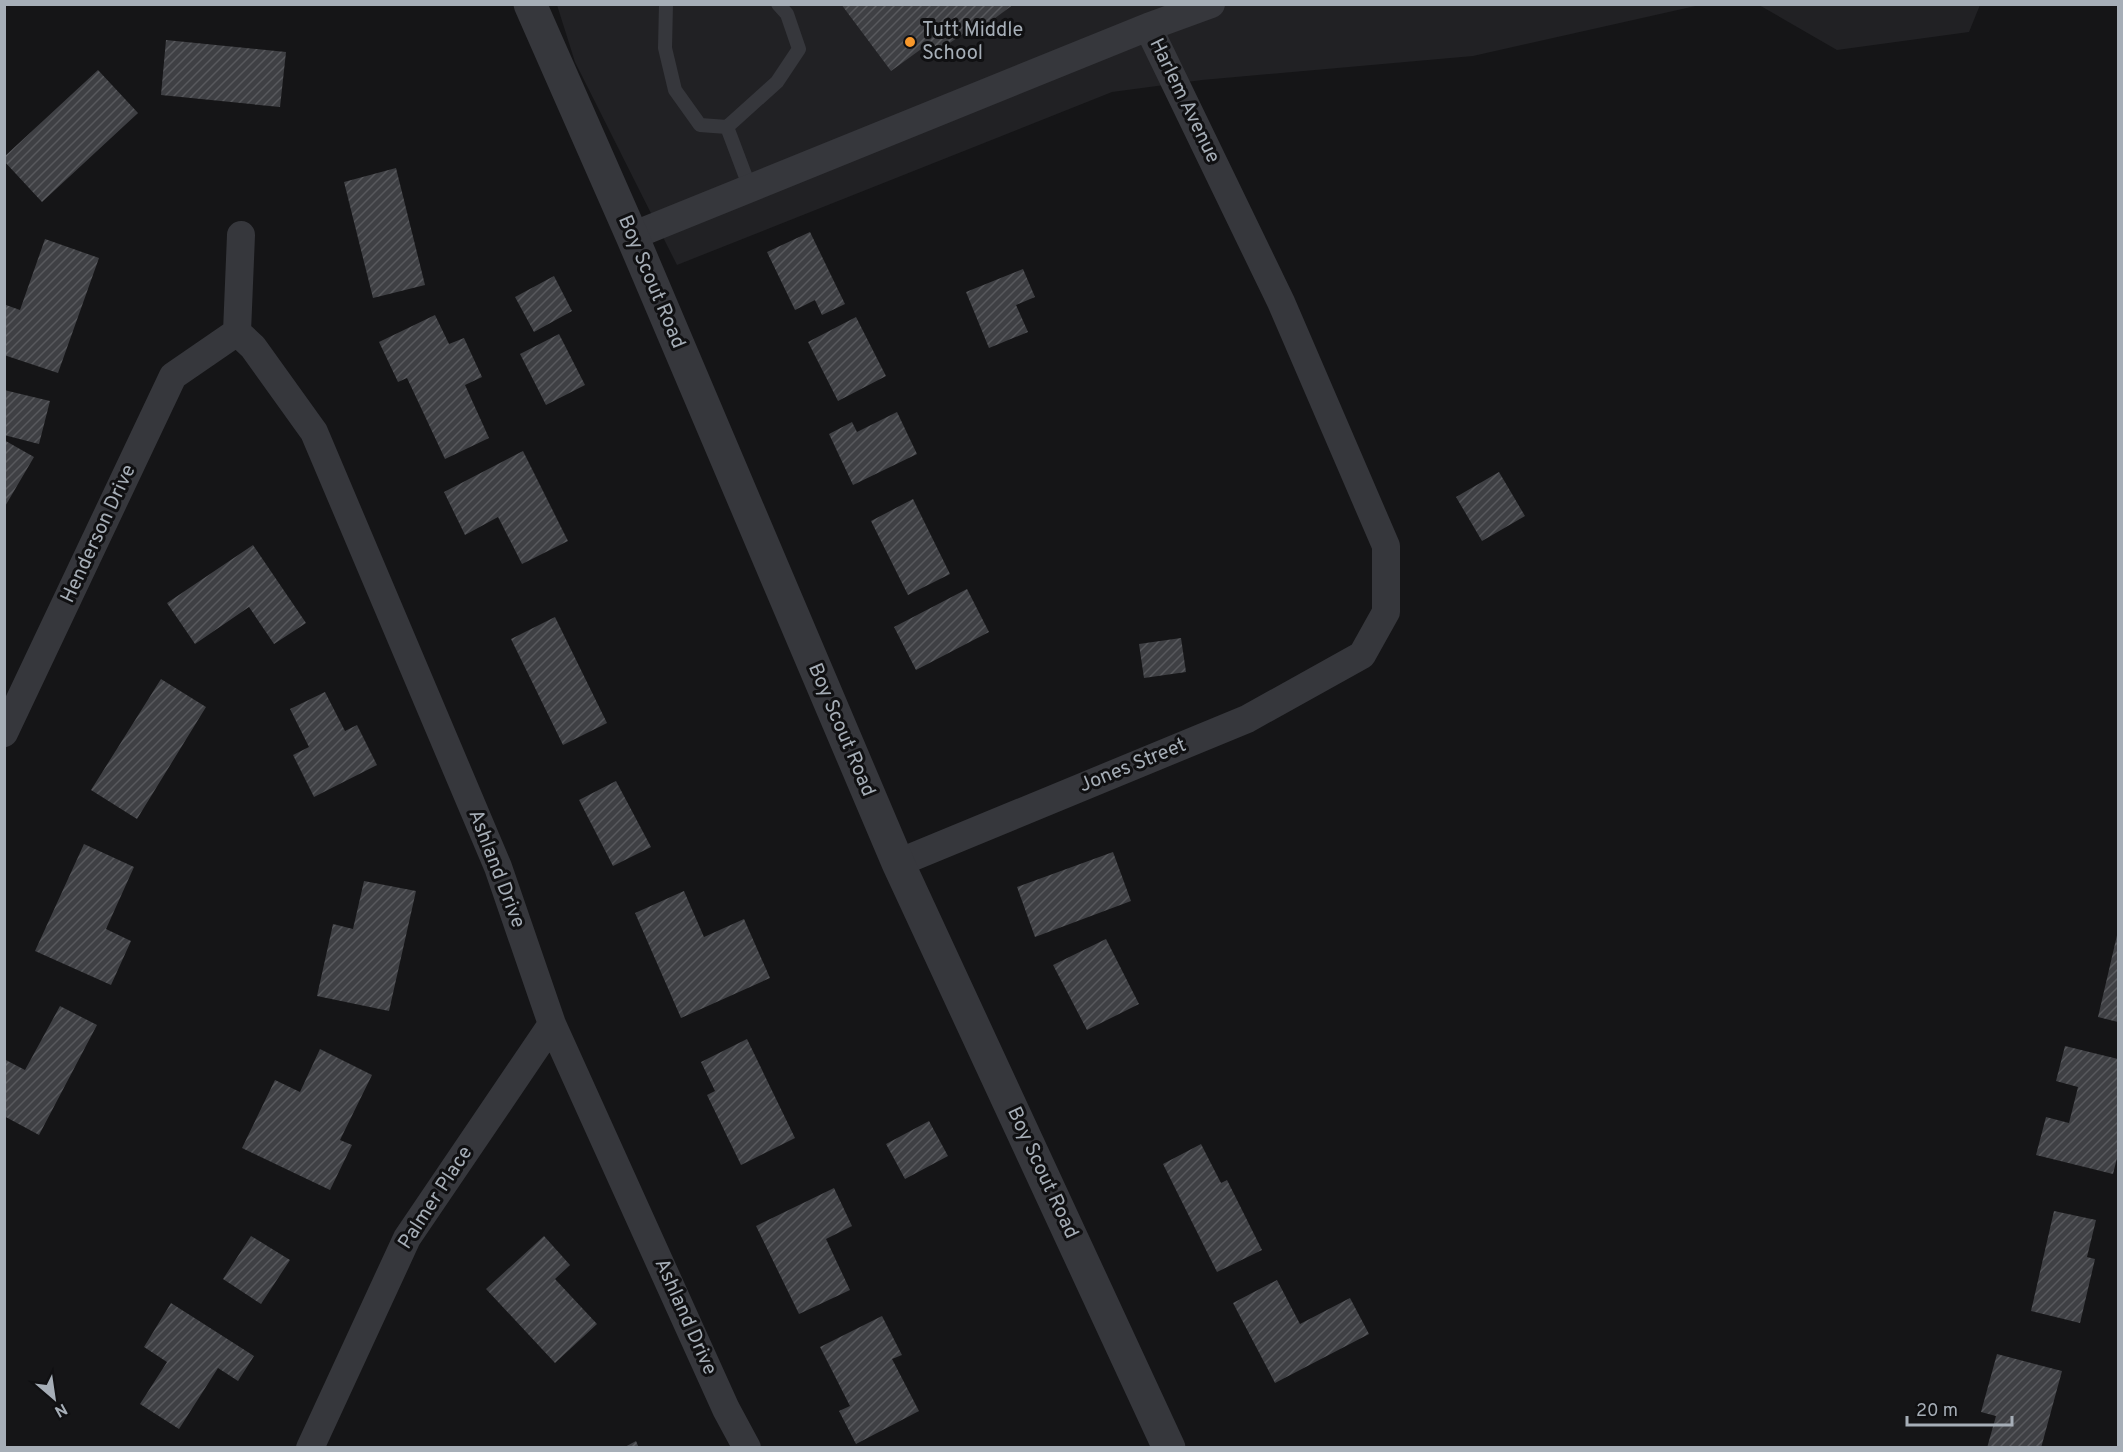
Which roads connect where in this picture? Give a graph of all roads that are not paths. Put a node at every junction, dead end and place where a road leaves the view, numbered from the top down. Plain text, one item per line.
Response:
1 (530, 4) edge
2 (666, 4) edge
3 (778, 4) edge
4 (1211, 4) edge
5 (1148, 27) junction
6 (727, 127) junction
7 (750, 188) junction
8 (241, 235) dead end
9 (632, 236) junction
10 (237, 332) junction
11 (1362, 655) joint
12 (4, 733) edge
13 (898, 863) junction
14 (552, 1024) junction
15 (310, 1448) edge
16 (747, 1448) edge
17 (1169, 1448) edge

1 - 9 street, Boy Scout Road
2 - 6 lane
3 - 6 lane
4 - 5 street
5 - 7 street, Harlem Avenue
5 - 11 street, Harlem Avenue
6 - 7 lane
7 - 9 street, Harlem Avenue
8 - 10 street
9 - 13 street, Boy Scout Road
10 - 12 street, Henderson Drive
10 - 14 street, Ashland Drive
11 - 13 street, Jones Street
13 - 17 street, Boy Scout Road
14 - 15 street, Palmer Place
14 - 16 street, Ashland Drive

